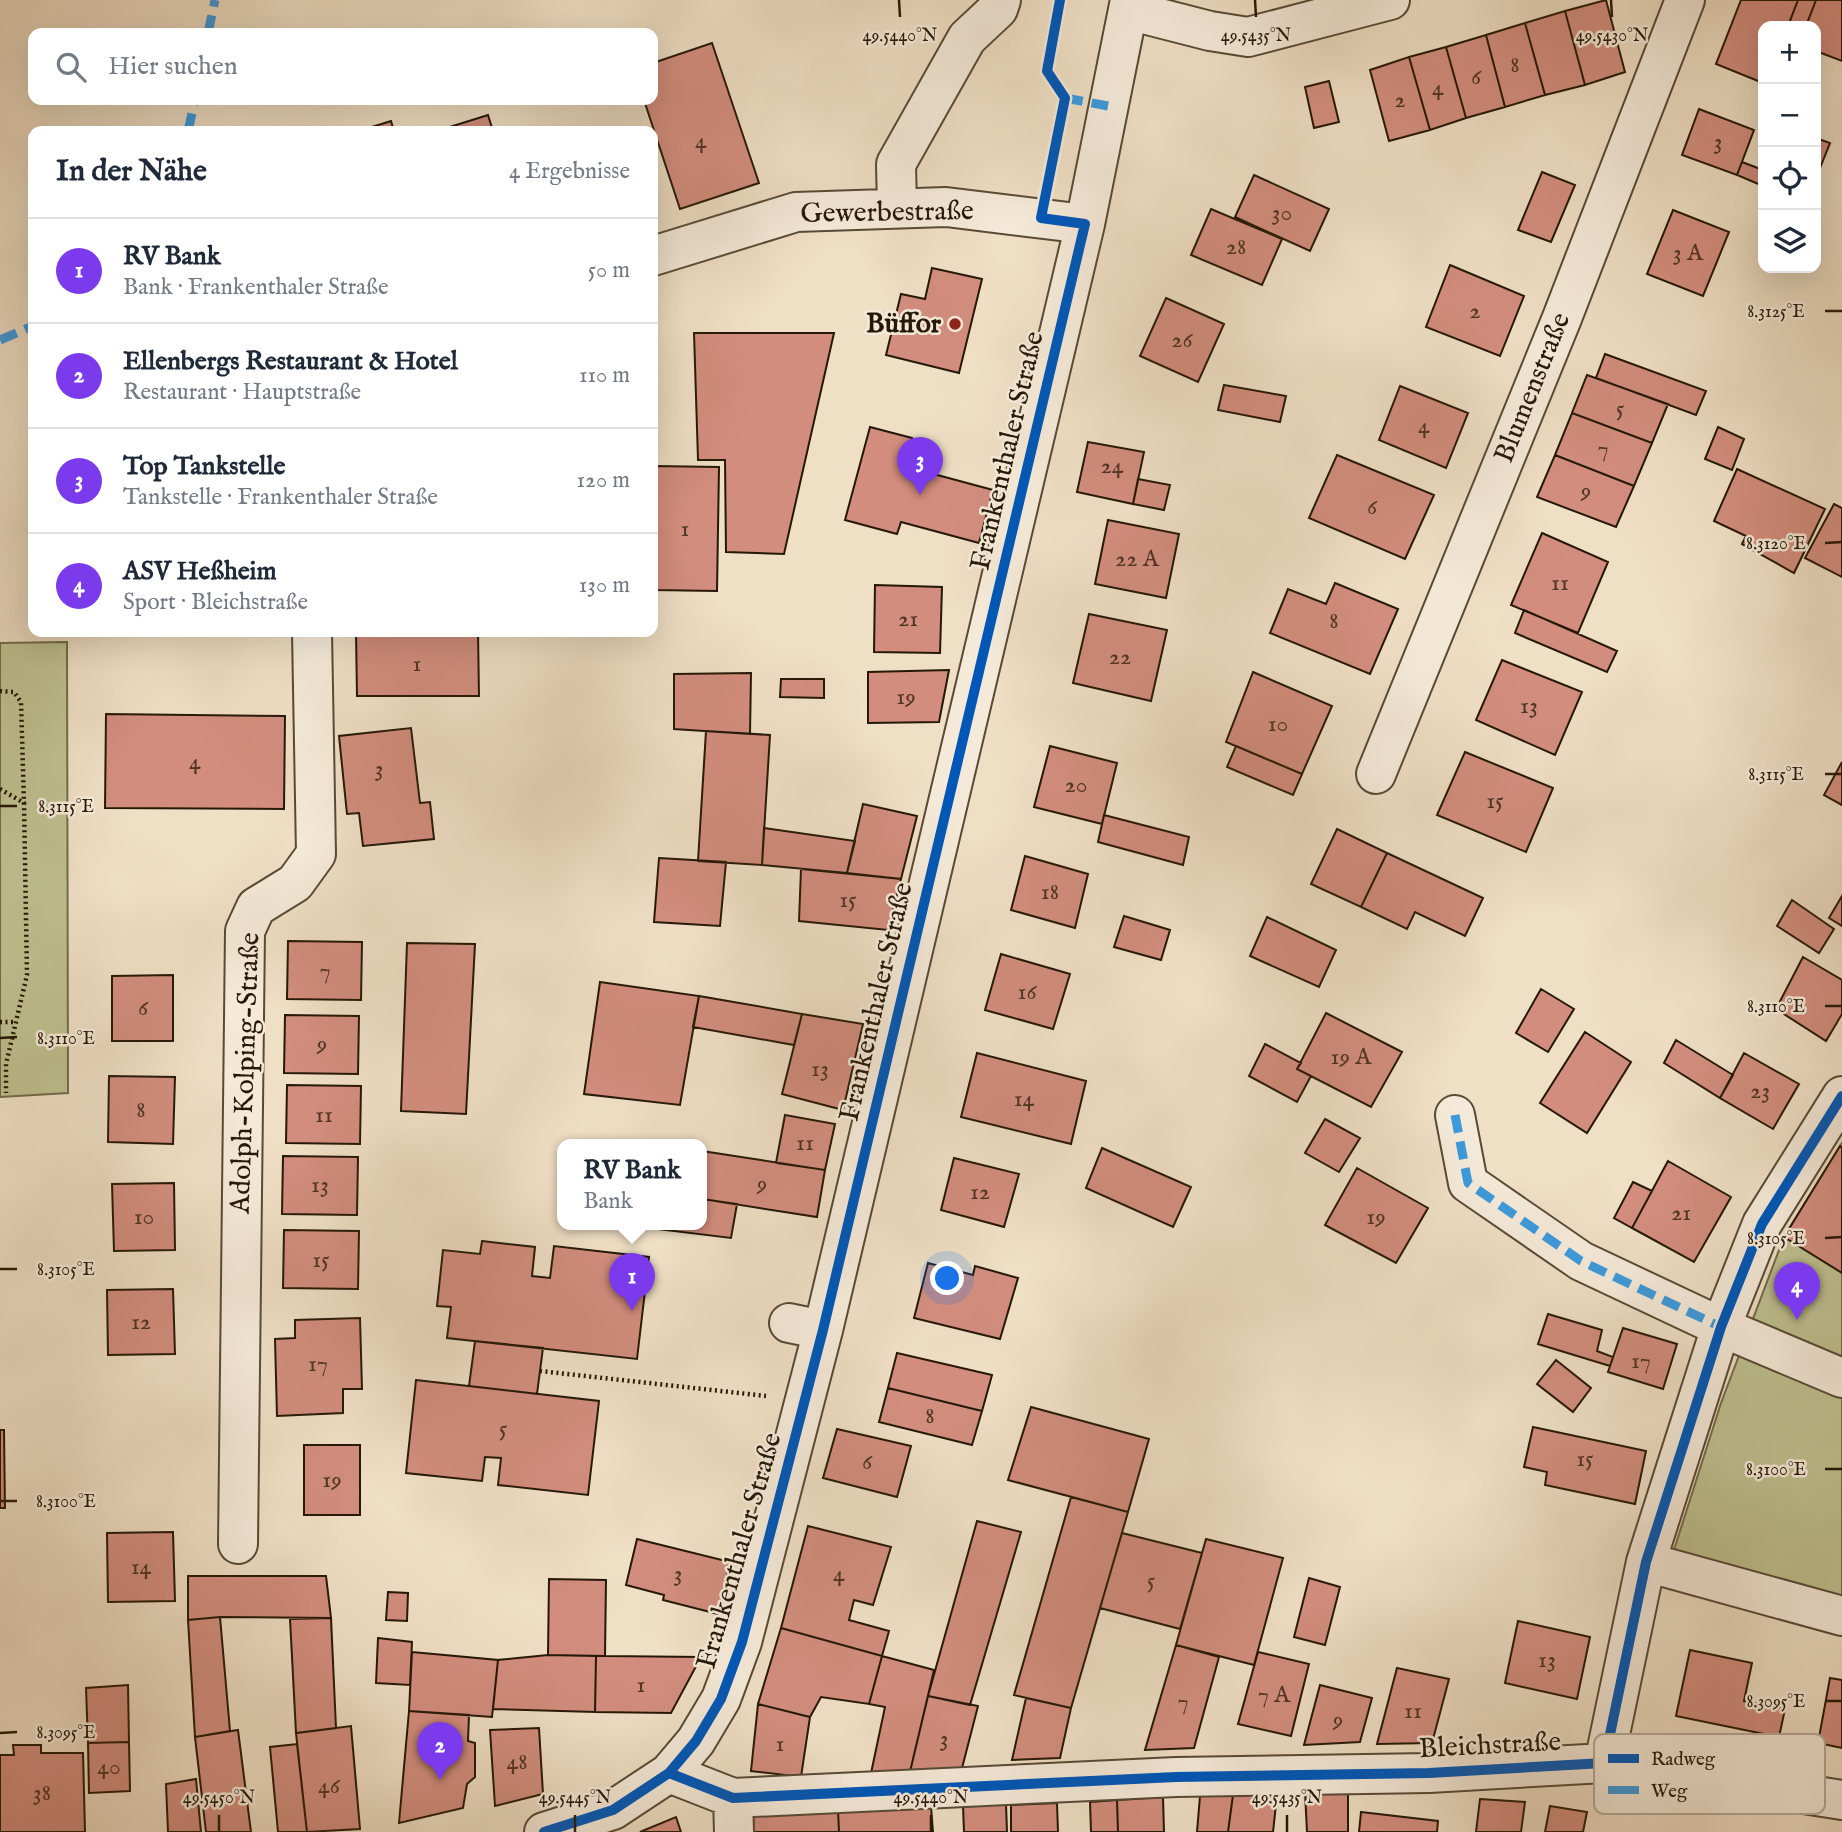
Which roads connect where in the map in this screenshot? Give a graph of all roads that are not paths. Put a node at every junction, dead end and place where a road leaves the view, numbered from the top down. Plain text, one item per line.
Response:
1 (1002, 0) edge
2 (1390, 0) edge
3 (1685, 0) edge
4 (1129, 5) edge
5 (897, 208) junction
6 (1086, 224) junction
7 (658, 255) edge
8 (312, 637) edge
9 (1376, 774) dead end
10 (1842, 1096) edge
11 (1455, 1115) dead end
12 (1721, 1327) junction
13 (1842, 1378) edge
14 (238, 1544) dead end
15 (1646, 1562) junction
16 (1842, 1616) edge
17 (1610, 1734) edge
18 (1594, 1764) edge
19 (669, 1773) junction
20 (734, 1815) edge
21 (544, 1832) edge

1 - 5 street
2 - 4 street
3 - 9 street, Blumenstraße
4 - 6 street, Frankenthaler Straße
5 - 6 street, Gewerbestraße
5 - 7 street, Gewerbestraße
6 - 19 street, Frankenthaler Straße
8 - 14 street, Adolph-Kolping-Straße
10 - 12 street
11 - 12 street
12 - 13 street
12 - 15 street
15 - 16 street
15 - 17 street
18 - 20 street, Bleichstraße
19 - 20 street, Bleichstraße
19 - 21 street, Frankenthaler Straße

